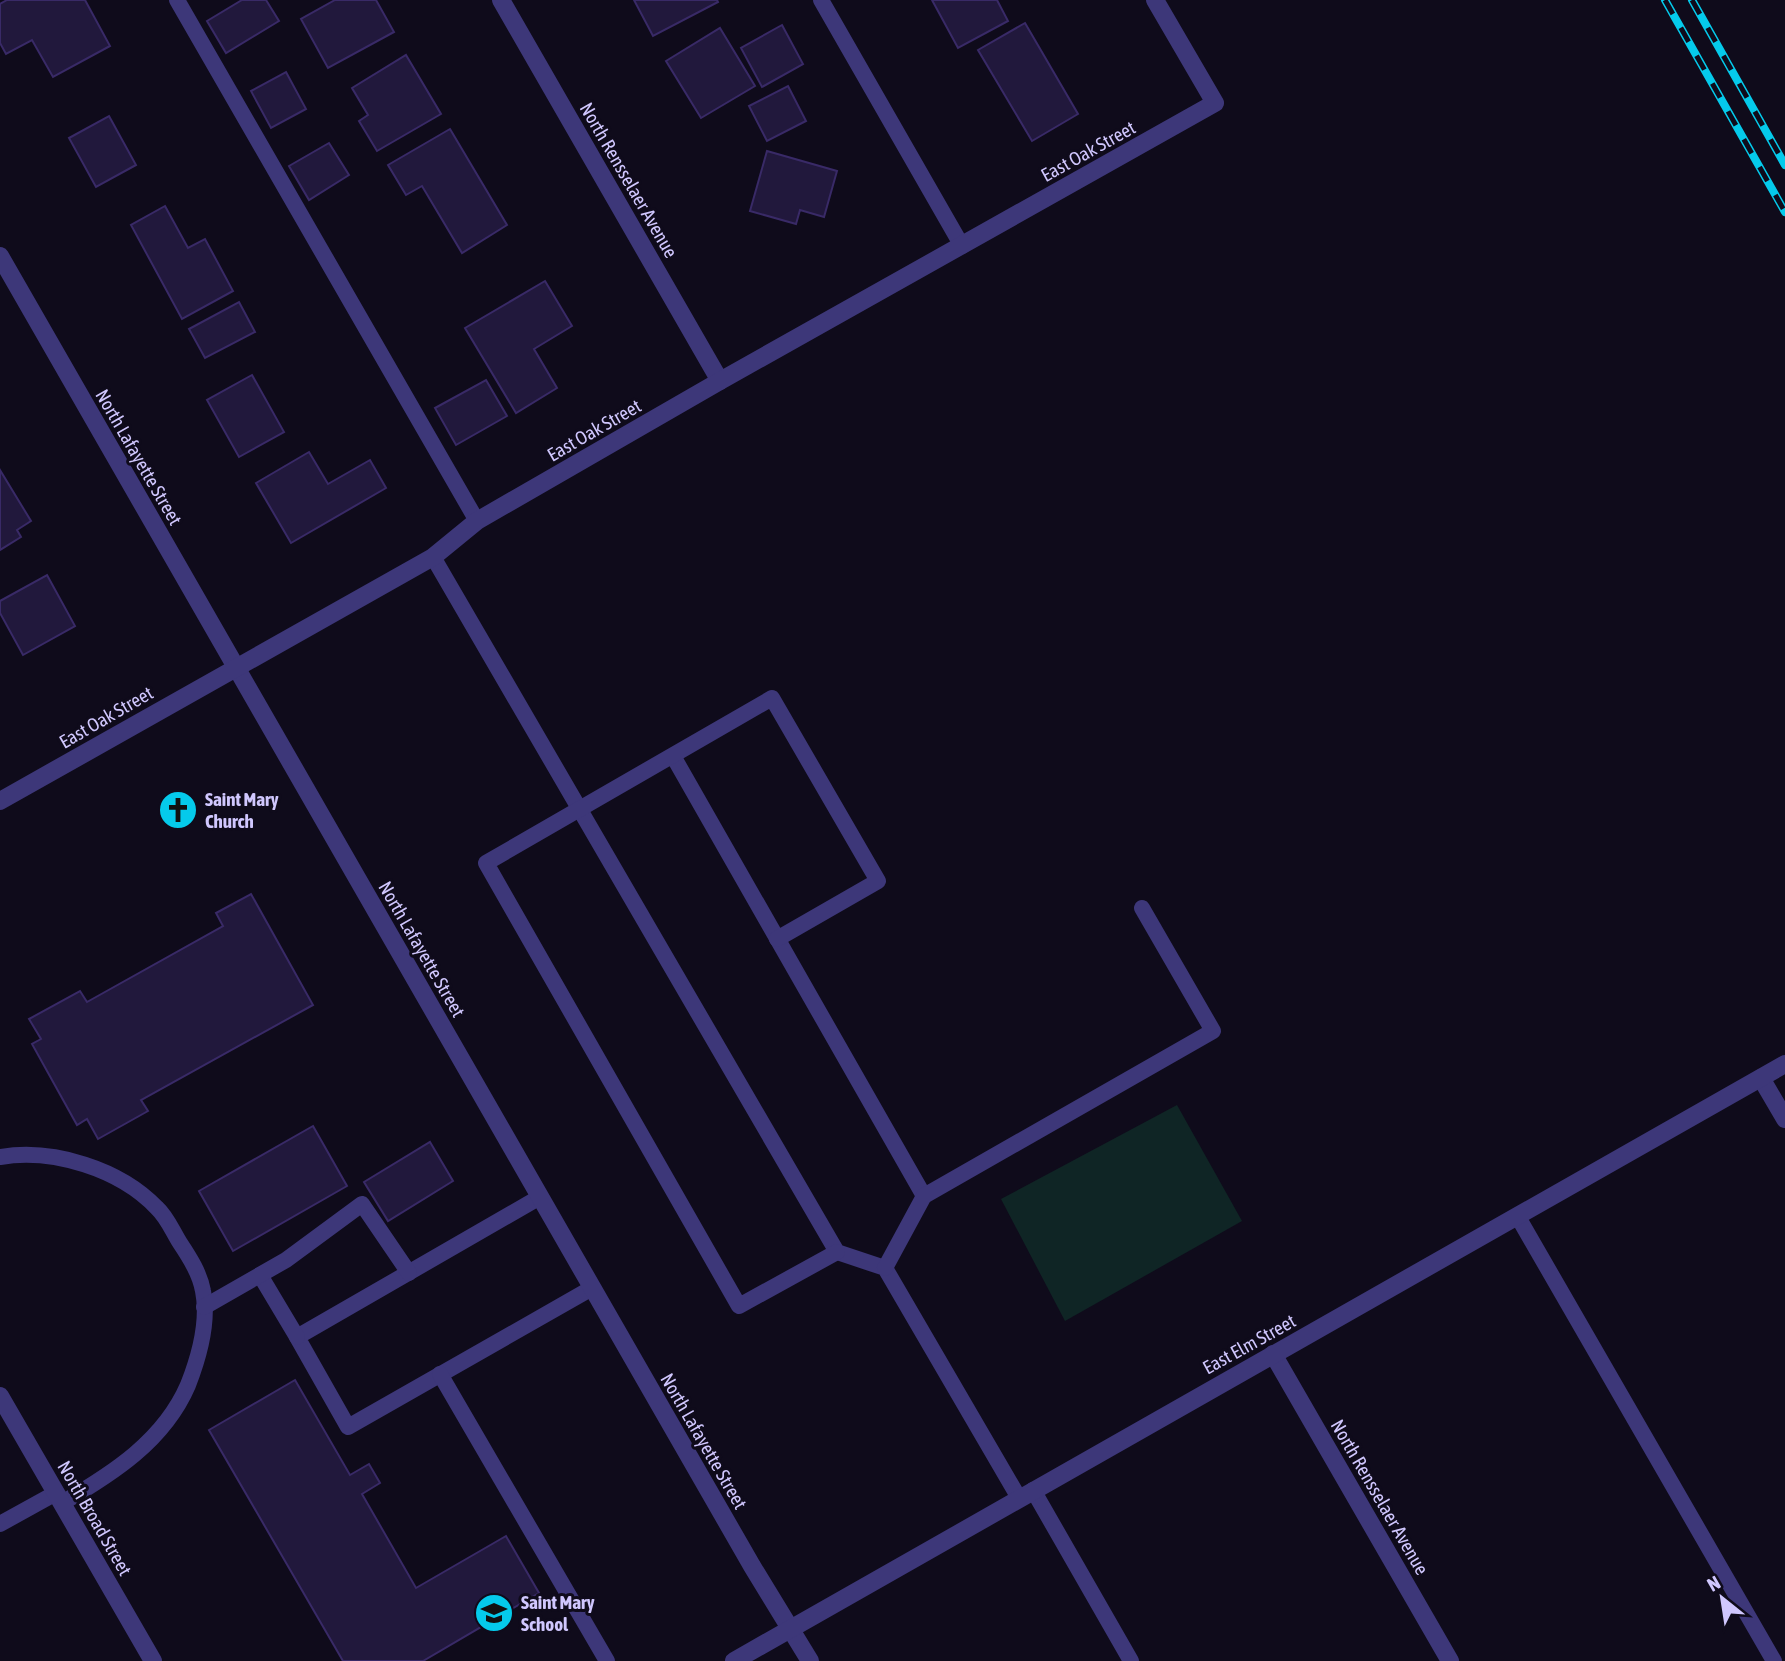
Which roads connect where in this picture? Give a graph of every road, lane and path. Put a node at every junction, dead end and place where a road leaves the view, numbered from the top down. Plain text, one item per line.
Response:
1 (177, 0) edge
2 (501, 0) edge
3 (821, 0) edge
4 (1155, 0) edge
5 (962, 246) junction
6 (0, 256) edge
7 (720, 381) junction
8 (477, 521) junction
9 (433, 556) junction
10 (236, 667) junction
11 (673, 756) junction
12 (0, 801) edge
13 (580, 809) junction
14 (1142, 908) dead end
15 (777, 939) junction
16 (1785, 1064) edge
17 (1761, 1078) junction
18 (1785, 1119) edge
19 (0, 1157) edge
20 (924, 1196) junction
21 (540, 1197) junction
22 (1518, 1217) junction
23 (837, 1252) junction
24 (885, 1268) junction
25 (409, 1273) junction
26 (260, 1275) junction
27 (592, 1288) junction
28 (204, 1307) junction
29 (297, 1337) junction
30 (1273, 1354) junction
31 (440, 1374) junction
32 (0, 1396) edge
33 (1026, 1494) junction
34 (59, 1498) junction
35 (0, 1524) edge
36 (791, 1629) junction
37 (153, 1661) edge
38 (607, 1661) edge
39 (734, 1661) edge
40 (810, 1661) edge
41 (1131, 1661) edge
42 (1450, 1661) edge
43 (1774, 1661) edge

1 - 8 lane
2 - 7 street, North Rensselaer Avenue
3 - 5 lane
4 - 5 street, East Oak Street
5 - 7 street, East Oak Street
6 - 10 street, North Lafayette Street
7 - 8 street, East Oak Street
8 - 9 street, East Oak Street
9 - 10 street, East Oak Street
9 - 13 lane
10 - 12 street, East Oak Street
10 - 21 street, North Lafayette Street
11 - 13 lane
11 - 15 lane
11 - 15 lane
13 - 23 lane
13 - 23 lane
14 - 20 lane
15 - 20 lane
16 - 17 street, East Elm Street
17 - 18 street
17 - 22 street, East Elm Street
19 - 28 lane
20 - 24 lane
21 - 25 lane
21 - 27 street, North Lafayette Street
22 - 30 street, East Elm Street
22 - 43 lane
23 - 24 lane
24 - 33 lane
25 - 26 lane
25 - 29 lane
26 - 28 lane
26 - 29 lane
27 - 31 lane
27 - 36 street, North Lafayette Street
28 - 34 lane
29 - 31 lane
30 - 33 street, East Elm Street
30 - 42 street, North Rensselaer Avenue
31 - 38 lane
32 - 34 street, North Broad Street
33 - 36 street, East Elm Street
33 - 41 lane
34 - 35 lane
34 - 37 street, North Broad Street
36 - 39 street, East Elm Street
36 - 40 street, North Lafayette Street

